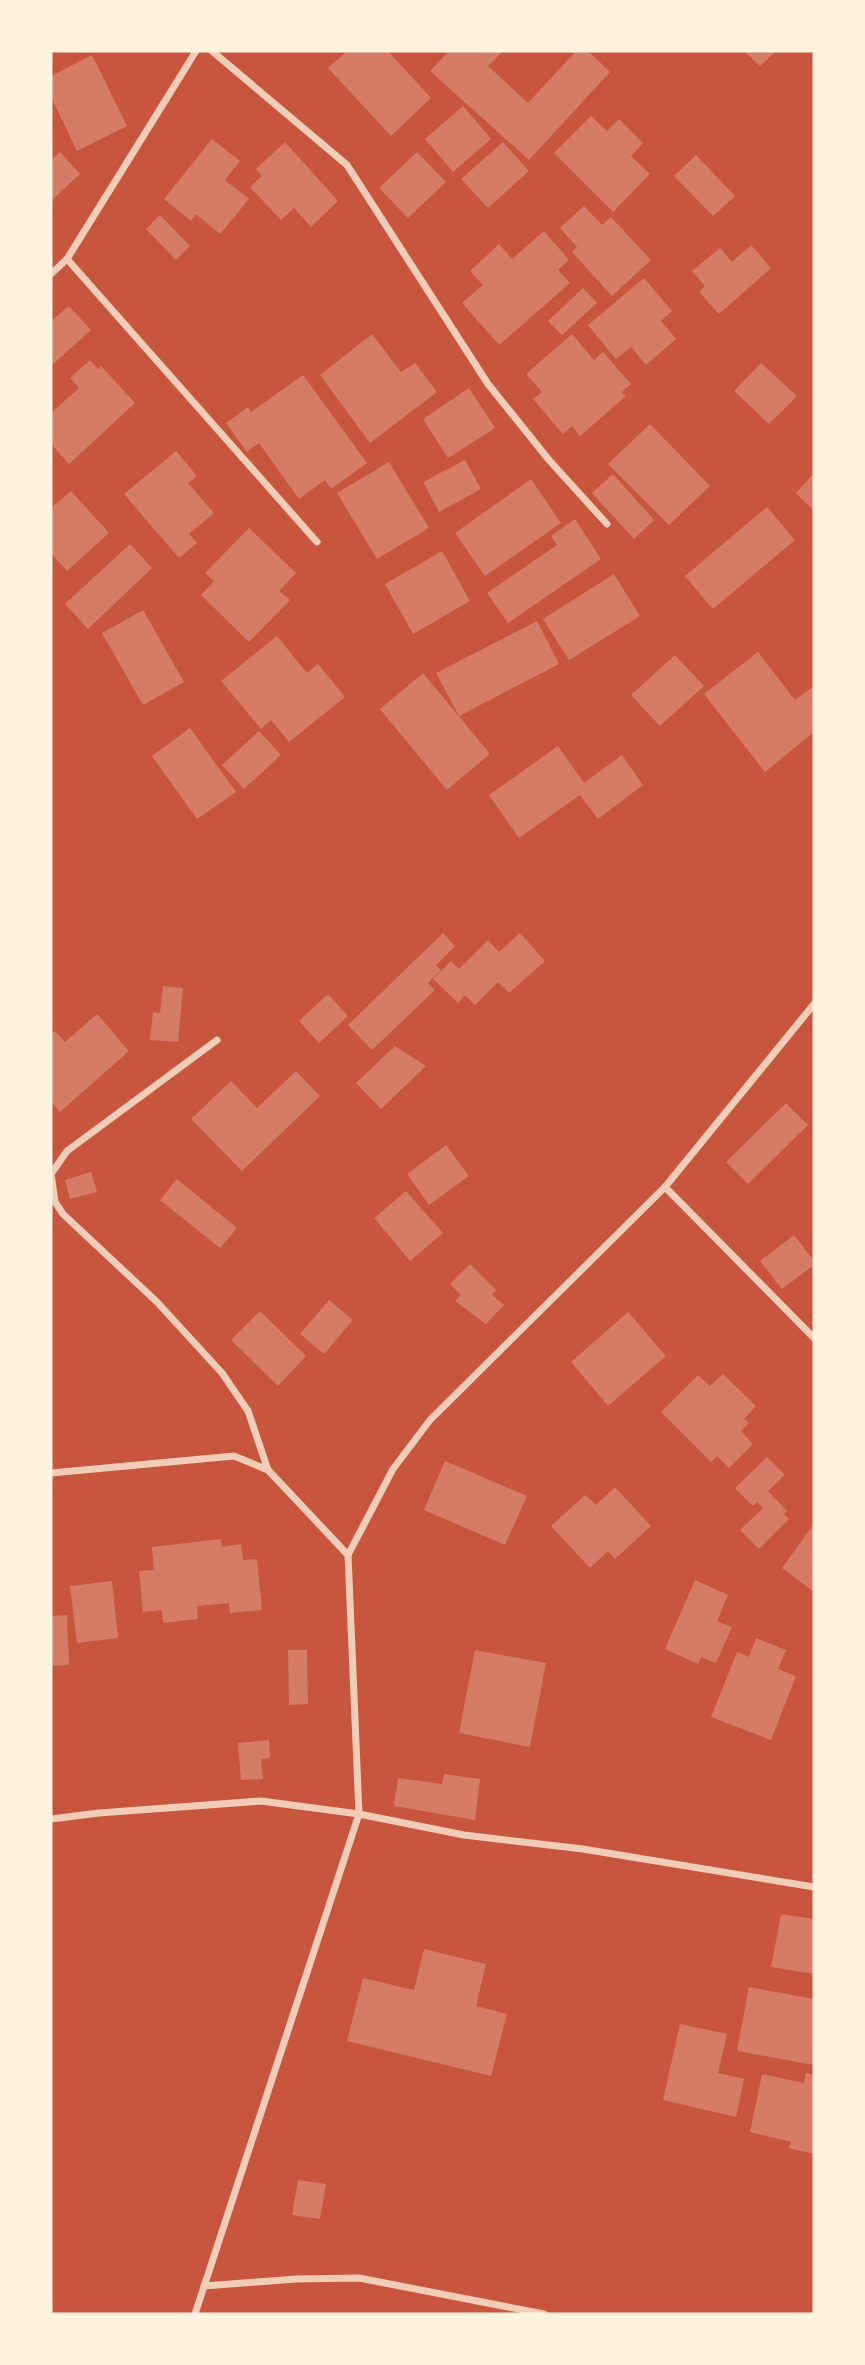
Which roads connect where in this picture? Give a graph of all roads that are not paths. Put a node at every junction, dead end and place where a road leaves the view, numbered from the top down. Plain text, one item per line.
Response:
1 (196, 51) edge
2 (212, 51) edge
3 (67, 259) junction
4 (51, 274) edge
5 (607, 524) dead end
6 (317, 542) dead end
7 (814, 1004) edge
8 (217, 1040) dead end
9 (665, 1187) junction
10 (814, 1338) edge
11 (268, 1470) junction
12 (51, 1473) edge
13 (348, 1555) junction
14 (359, 1814) junction
15 (51, 1819) edge
16 (814, 1887) edge
17 (204, 2286) junction
18 (195, 2314) edge
19 (544, 2314) edge

1 - 3 street
2 - 5 street
3 - 4 street
3 - 6 street
7 - 9 street
8 - 11 street
9 - 10 street
9 - 13 street
11 - 12 street
11 - 13 street
13 - 14 street
14 - 15 street
14 - 16 street
14 - 17 street
17 - 18 street
17 - 19 street

